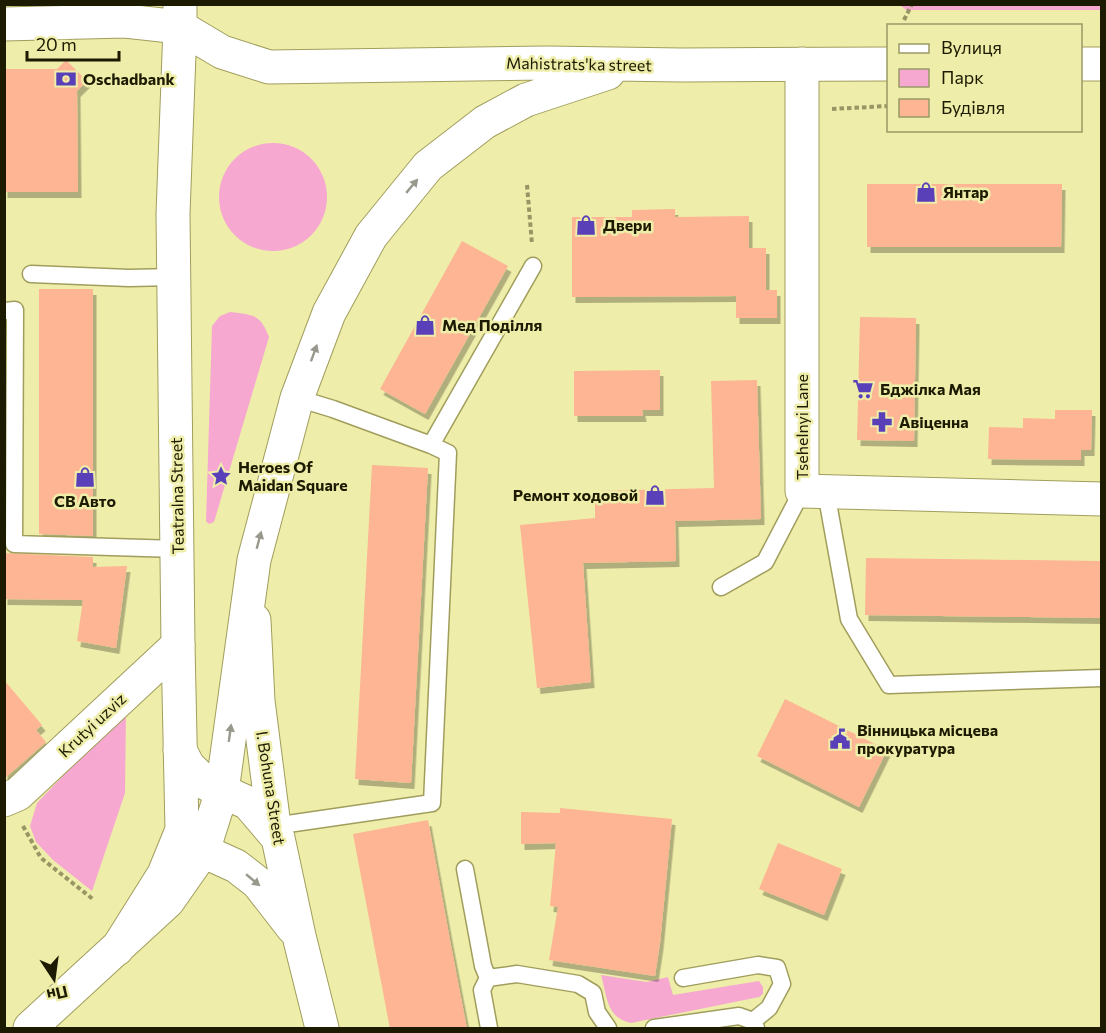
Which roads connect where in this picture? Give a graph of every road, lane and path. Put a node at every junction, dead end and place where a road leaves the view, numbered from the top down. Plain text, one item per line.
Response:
1 (912, 4) edge
2 (180, 16) edge
3 (903, 20) dead end
4 (4, 24) edge
5 (802, 64) junction
6 (887, 64) edge
7 (1082, 64) edge
8 (1101, 64) edge
9 (632, 65) junction
10 (887, 106) edge
11 (804, 129) junction
12 (527, 185) dead end
13 (533, 266) joint
14 (31, 274) dead end
15 (174, 277) junction
16 (4, 310) edge
17 (297, 398) junction
18 (431, 445) junction
19 (814, 492) junction
20 (1101, 499) edge
21 (177, 549) junction
22 (251, 580) junction
23 (721, 587) dead end
24 (178, 645) junction
25 (1101, 678) edge
26 (180, 750) junction
27 (222, 791) junction
28 (7, 799) edge
29 (188, 830) junction
30 (276, 832) junction
31 (465, 869) dead end
32 (94, 900) dead end
33 (299, 936) junction
34 (488, 978) junction
35 (683, 978) dead end
36 (755, 1025) edge
37 (30, 1029) edge
38 (322, 1029) edge
39 (489, 1029) edge
40 (608, 1029) edge
41 (654, 1029) edge

1 - 3 path
2 - 4 main road
2 - 9 main road, Mahistrats'ka street
2 - 15 main road, Teatralna Street
5 - 6 main road, Mahistrats'ka street
5 - 9 main road, Mahistrats'ka street
5 - 11 main road, Tsehelnyi Lane
7 - 8 main road
17 -> 9 main road
10 - 11 path
11 - 19 main road, Tsehelnyi Lane
12 - 13 path
13 - 18 lane
14 - 15 lane
15 - 21 main road, Teatralna Street
16 - 21 lane
17 - 18 lane
22 -> 17 main road
18 - 30 lane
19 - 20 main road, Tsehelnyi Lane
19 - 23 lane
19 - 25 lane
21 - 24 main road, Teatralna Street
27 -> 22 main road
22 - 30 main road, I. Bohuna Street
24 - 26 main road, Teatralna Street
24 - 28 main road, Krutyi uzviz
26 - 27 main road
26 - 29 main road, Teatralna Street
27 - 29 main road
27 - 29 main road
27 - 30 main road
28 - 32 path
29 -> 33 main road
29 - 37 main road
30 - 33 main road, I. Bohuna Street
31 - 34 lane
33 - 38 main road, I. Bohuna Street
34 - 39 lane
34 - 40 lane
35 - 36 lane
36 - 41 lane

